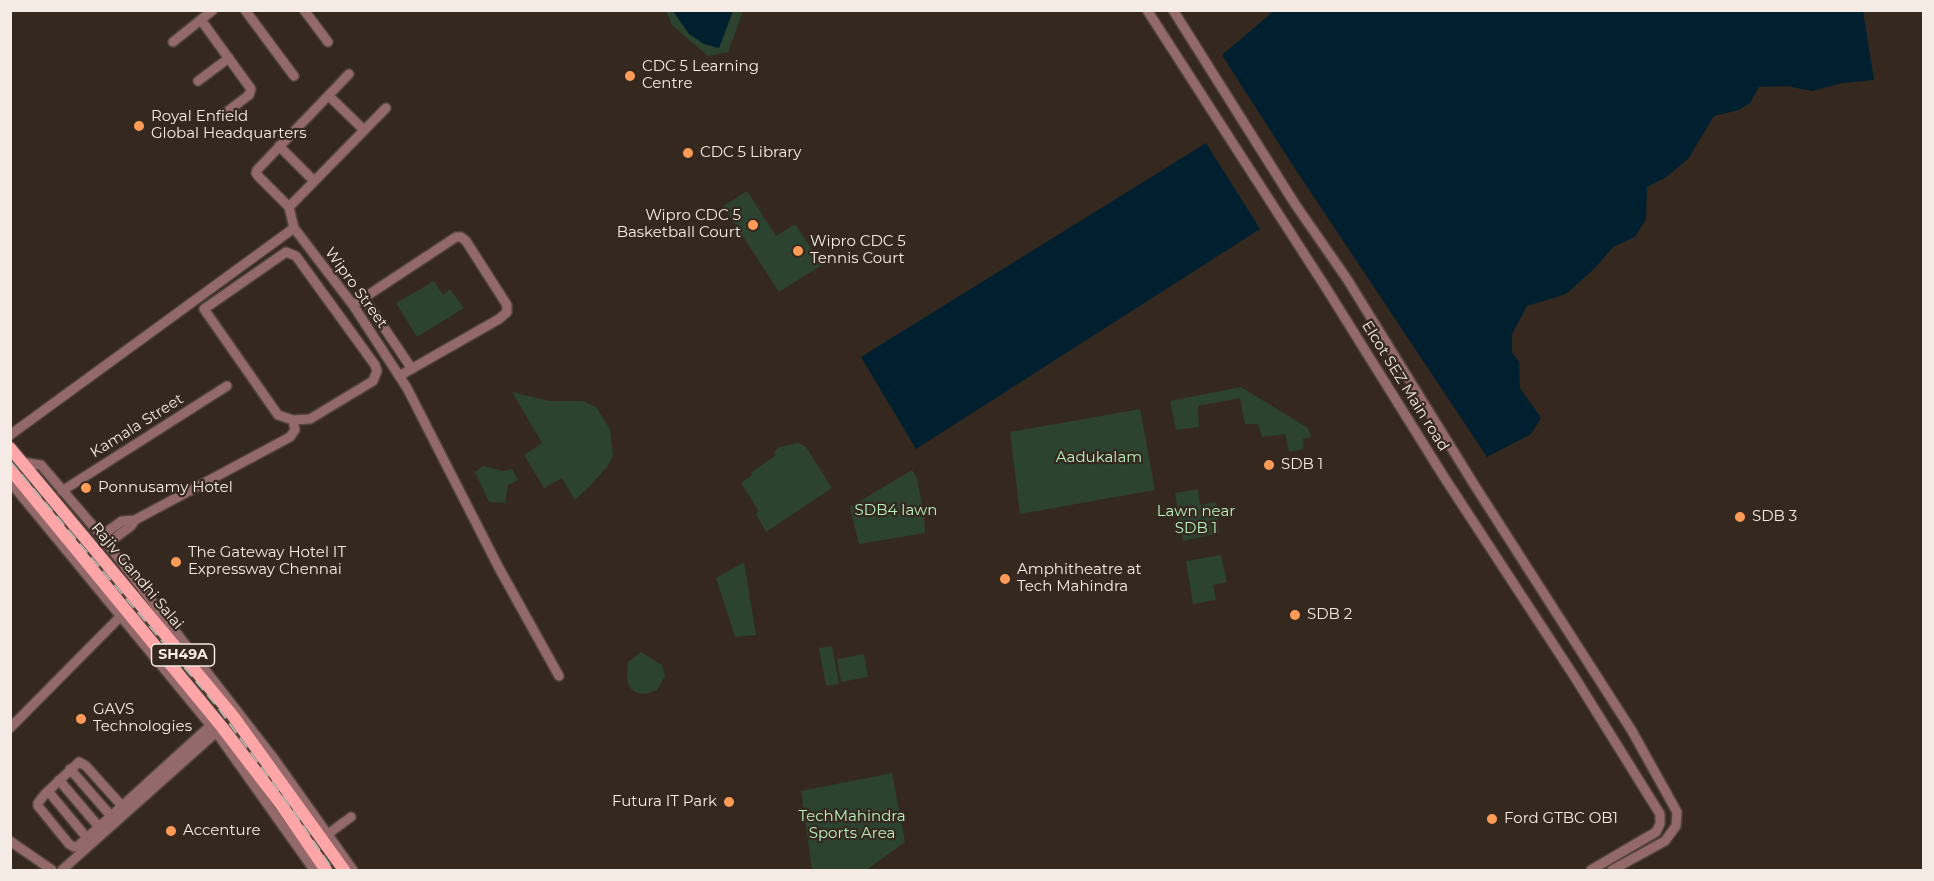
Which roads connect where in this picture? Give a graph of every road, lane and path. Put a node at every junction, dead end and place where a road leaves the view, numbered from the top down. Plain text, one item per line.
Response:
1 (213, 10) edge
2 (245, 10) edge
3 (304, 10) edge
4 (1147, 10) edge
5 (1173, 10) edge
6 (201, 20) junction
7 (173, 42) dead end
8 (328, 42) dead end
9 (229, 58) junction
10 (350, 74) dead end
11 (1213, 74) junction
12 (294, 75) dead end
13 (198, 81) dead end
14 (1197, 87) junction
15 (329, 96) junction
16 (386, 108) dead end
17 (224, 114) dead end
18 (364, 130) junction
19 (279, 146) junction
20 (314, 181) junction
21 (289, 207) junction
22 (294, 228) junction
23 (364, 298) junction
24 (196, 299) junction
25 (352, 305) junction
26 (204, 309) junction
27 (412, 369) junction
28 (399, 376) junction
29 (227, 386) dead end
30 (293, 420) junction
31 (10, 435) edge
32 (10, 448) edge
33 (22, 462) junction
34 (10, 469) edge
35 (11, 483) edge
36 (62, 490) junction
37 (104, 540) junction
38 (115, 603) junction
39 (142, 606) junction
40 (126, 616) junction
41 (160, 628) junction
42 (149, 638) junction
43 (559, 676) dead end
44 (226, 708) junction
45 (216, 725) junction
46 (10, 728) edge
47 (70, 769) junction
48 (59, 780) junction
49 (1662, 785) junction
50 (48, 791) junction
51 (1648, 794) junction
52 (122, 806) junction
53 (111, 816) junction
54 (351, 817) dead end
55 (99, 827) junction
56 (325, 836) junction
57 (87, 837) junction
58 (10, 841) edge
59 (309, 847) junction
60 (52, 870) edge
61 (62, 870) edge
62 (314, 870) edge
63 (326, 870) edge
64 (344, 870) edge
65 (353, 870) edge
66 (1590, 870) edge
67 (1612, 870) edge

1 - 6 street
2 - 12 street
3 - 8 street
4 - 14 street, Elcot SEZ Main road
5 - 11 street, Elcot SEZ Main road
6 - 7 street
6 - 9 street
9 - 13 street
9 - 17 street
10 - 15 street
11 - 14 street
11 - 49 street, Elcot SEZ Main road
14 - 51 street, Elcot SEZ Main road
15 - 18 street
15 - 19 street
16 - 18 street
18 - 20 street
19 - 20 street
19 - 21 street
20 - 21 street
21 - 22 street
22 - 24 street
22 - 25 street, Wipro Street
23 - 25 street
23 - 27 street
23 - 27 street
24 - 26 street
24 - 31 street
25 - 28 street, Wipro Street
26 - 30 street
26 - 30 street
27 - 28 street
28 - 43 street, Wipro Street
29 - 36 street, Kamala Street
30 - 37 street
32 - 33 main road, Rajiv Gandhi Salai / SH49A
33 - 36 street
33 - 39 main road, Rajiv Gandhi Salai / SH49A
34 - 38 main road, Rajiv Gandhi Salai / SH49A
35 - 38 street
36 - 37 street
37 - 56 street
38 - 40 main road, Rajiv Gandhi Salai / SH49A
39 - 40 main road
39 - 41 main road, Rajiv Gandhi Salai / SH49A
40 - 42 main road, Rajiv Gandhi Salai / SH49A
40 - 45 street
40 - 46 street
41 - 42 main road
41 - 44 main road, Rajiv Gandhi Salai / SH49A
42 - 45 main road, Rajiv Gandhi Salai / SH49A
44 - 45 main road
44 - 56 main road, Rajiv Gandhi Salai / SH49A
45 - 52 street
45 - 59 main road, Rajiv Gandhi Salai / SH49A
45 - 61 street
45 - 62 street
47 - 48 street
47 - 52 street
47 - 53 street
48 - 50 street
48 - 55 street
49 - 51 street
49 - 67 street, Elcot SEZ Main road
50 - 57 street
50 - 57 street
51 - 66 street, Elcot SEZ Main road
52 - 53 street
53 - 55 street
54 - 56 street
55 - 57 street
56 - 59 main road
56 - 64 main road, Rajiv Gandhi Salai / SH49A
56 - 65 street
58 - 60 street
59 - 63 main road, Rajiv Gandhi Salai / SH49A

